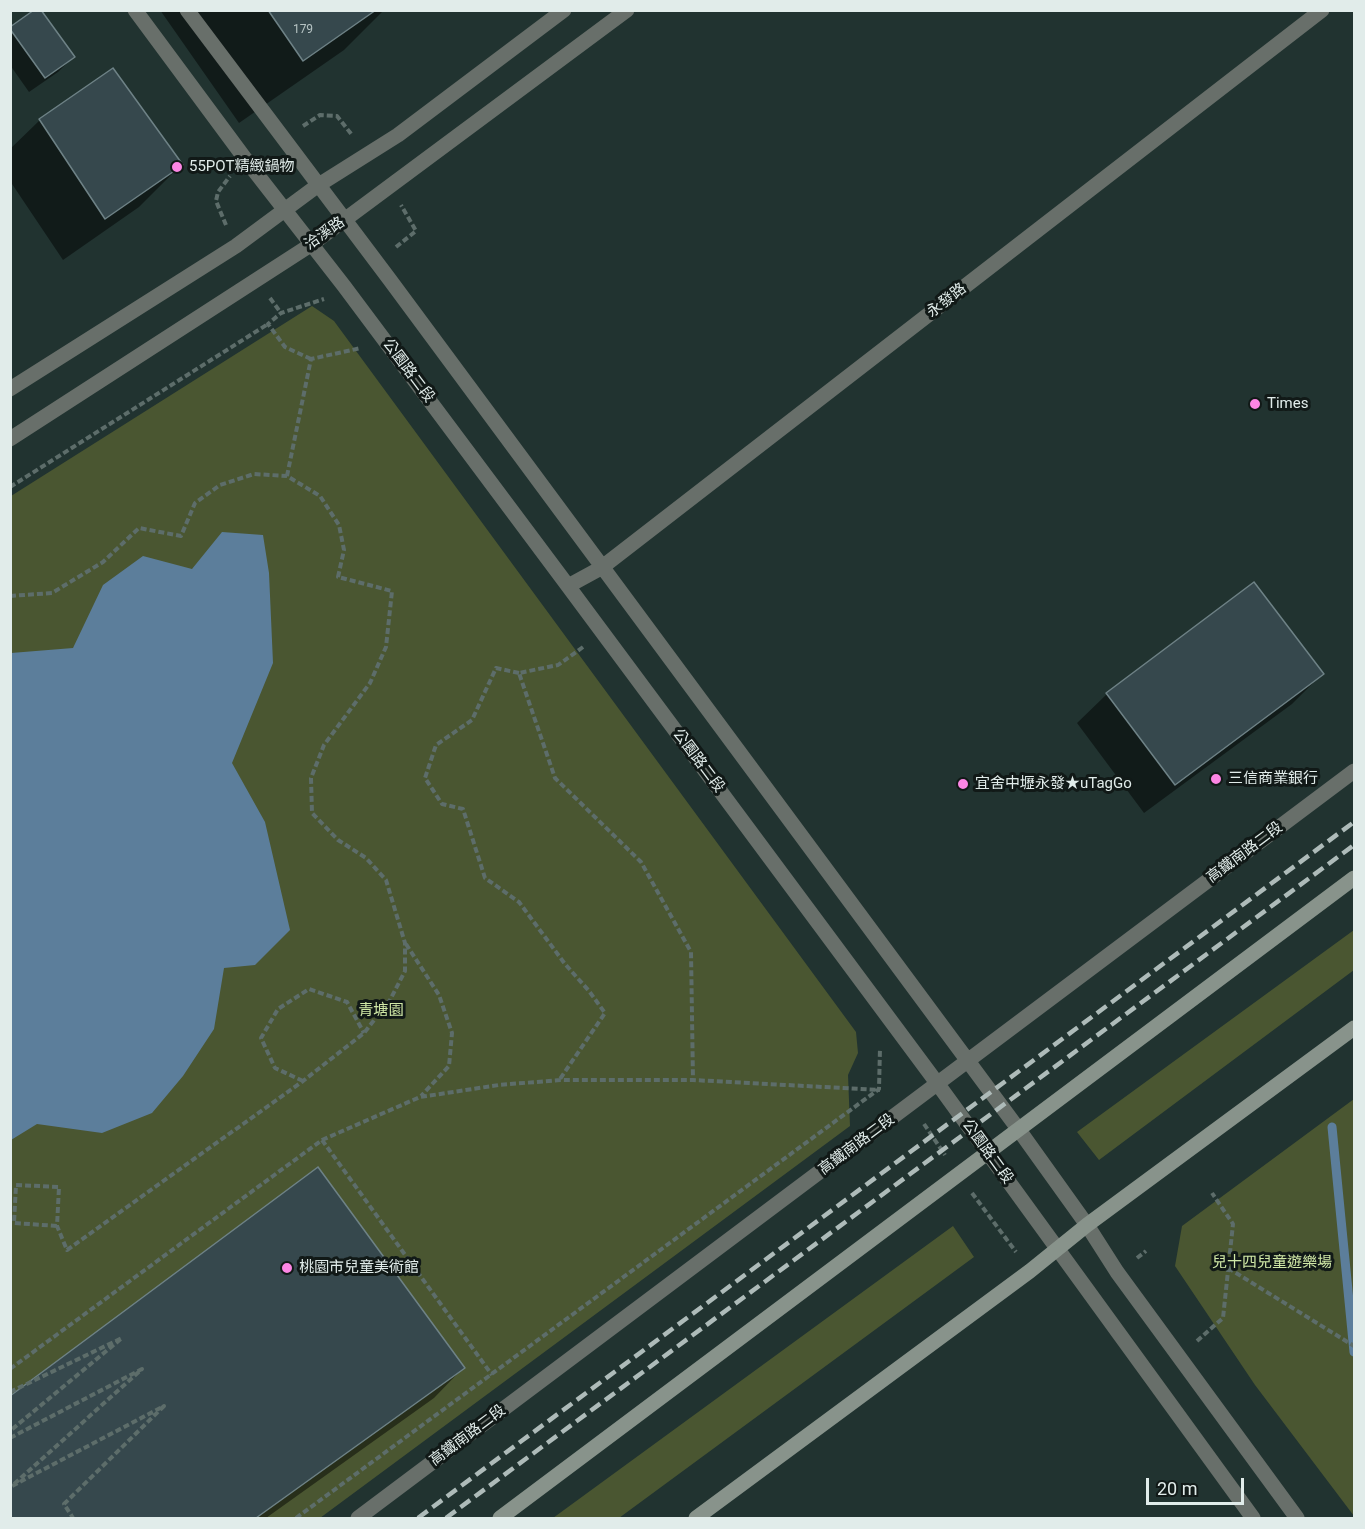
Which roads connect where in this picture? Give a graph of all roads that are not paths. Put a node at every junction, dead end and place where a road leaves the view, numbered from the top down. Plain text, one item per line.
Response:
1 (135, 10) edge
2 (187, 10) edge
3 (564, 10) edge
4 (627, 10) edge
5 (1322, 10) edge
6 (317, 186) junction
7 (285, 211) junction
8 (345, 220) junction
9 (312, 244) junction
10 (10, 389) edge
11 (10, 439) edge
12 (602, 568) junction
13 (568, 586) junction
14 (1354, 771) edge
15 (1354, 878) edge
16 (1354, 1028) edge
17 (967, 1060) junction
18 (937, 1083) junction
19 (1019, 1130) junction
20 (988, 1154) junction
21 (1087, 1225) junction
22 (1057, 1248) junction
23 (358, 1518) edge
24 (500, 1518) edge
25 (696, 1518) edge
26 (1253, 1518) edge
27 (1298, 1518) edge

1 - 7 street, 公園路二段
2 - 6 street
3 - 6 street
4 - 8 street, 洽溪路
5 - 12 street, 永發路
6 - 7 street
6 - 8 street
7 - 9 street, 公園路二段
7 - 10 street
8 - 9 street, 洽溪路
8 - 12 street
9 - 11 street, 洽溪路
9 - 13 street, 公園路二段
12 - 13 street, 永發路
12 - 17 street
13 - 18 street, 公園路二段
14 - 17 street, 高鐵南路二段
15 - 19 street
16 - 21 street
17 - 18 street, 高鐵南路二段
17 - 19 street
18 - 20 street, 公園路二段
18 - 23 street, 高鐵南路二段
19 - 20 street
19 - 21 street
20 - 22 street, 公園路二段
20 - 24 street
21 - 22 street
21 - 27 street
22 - 25 street
22 - 26 street, 公園路二段

